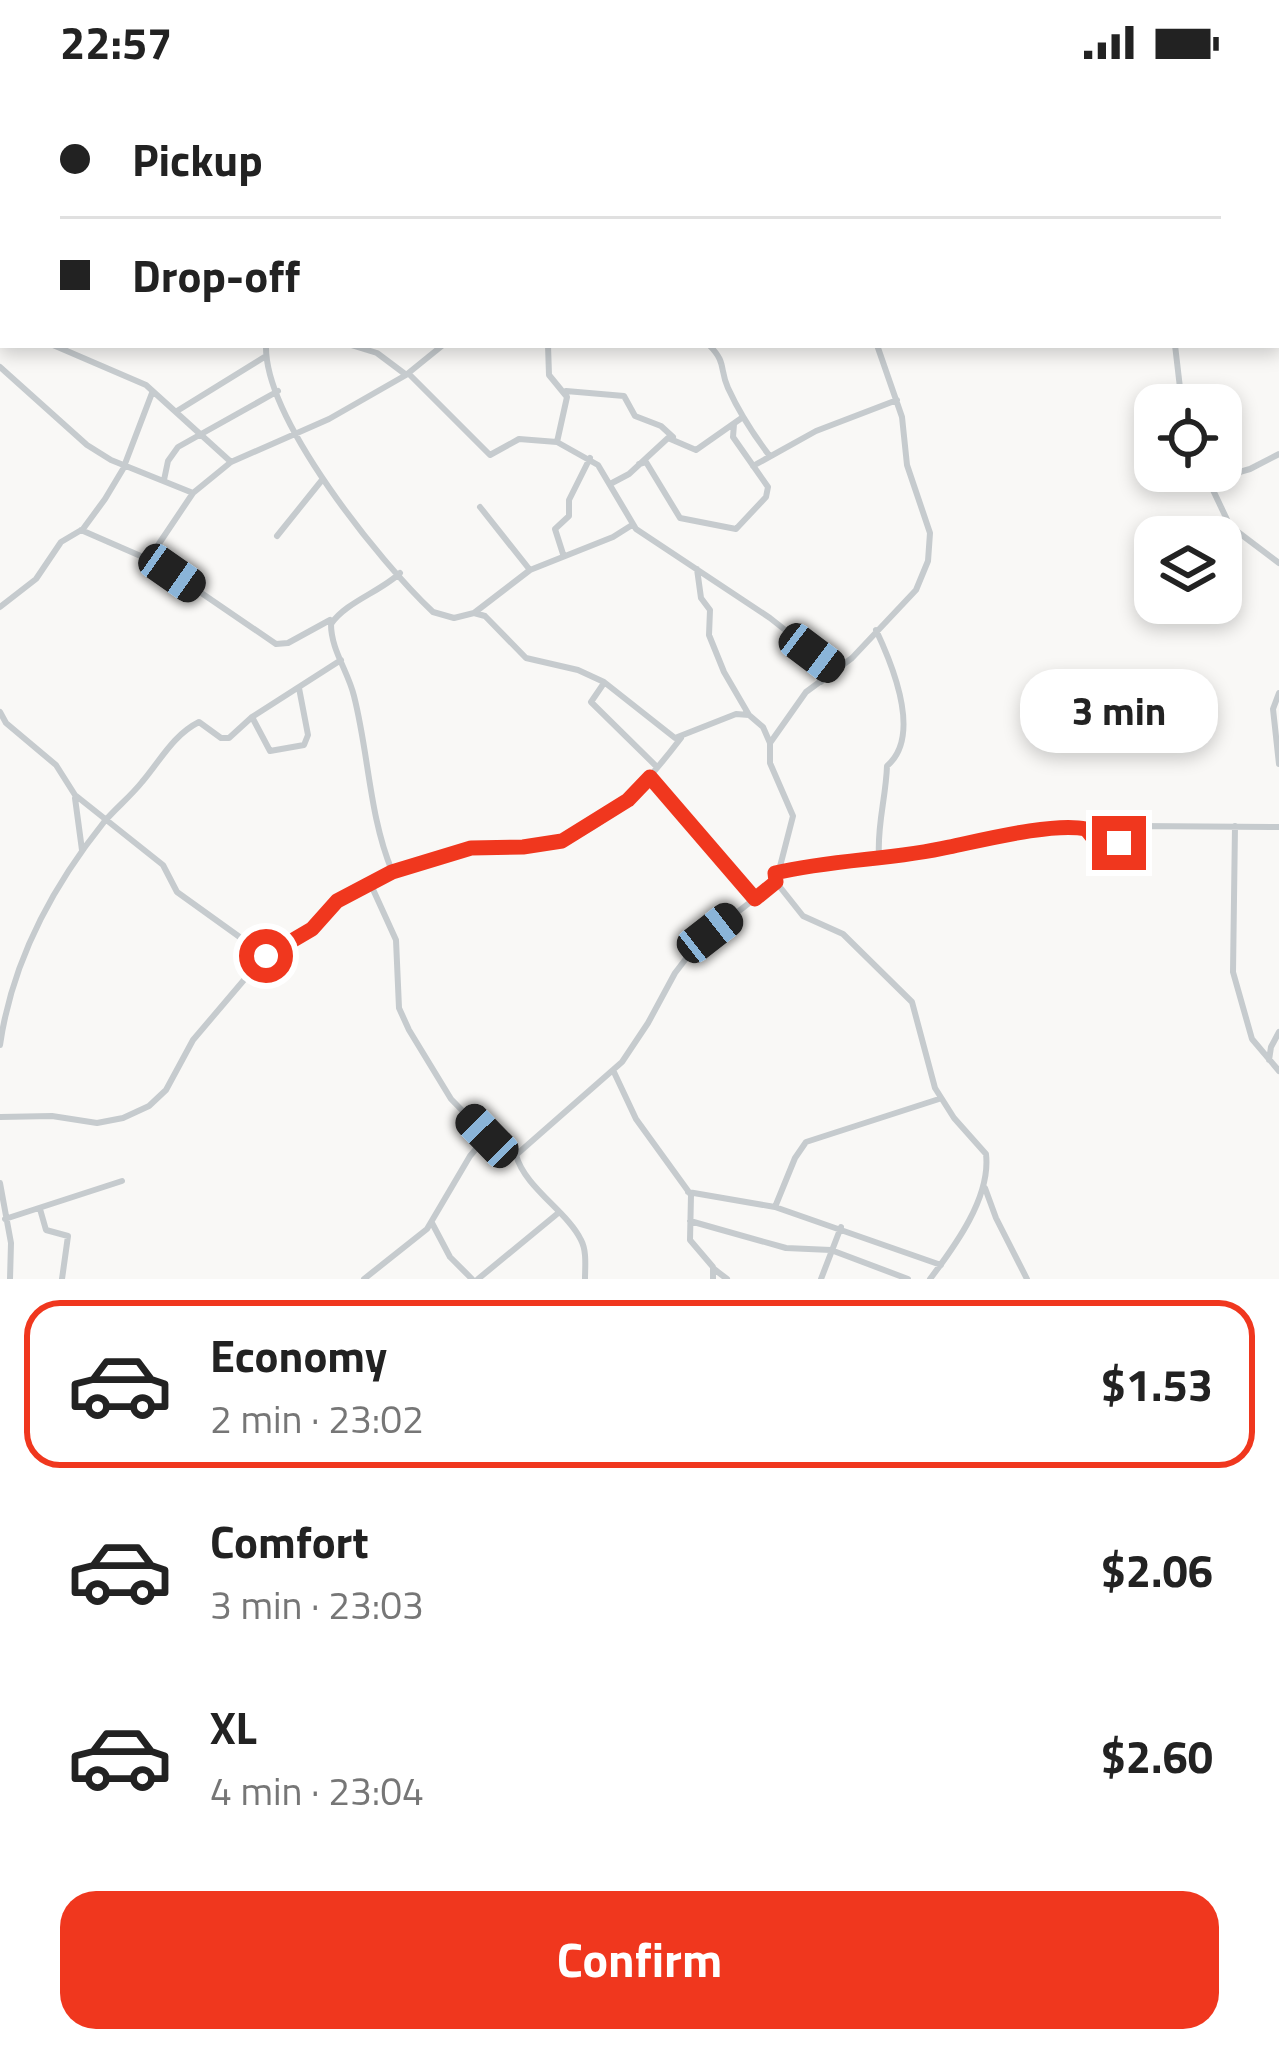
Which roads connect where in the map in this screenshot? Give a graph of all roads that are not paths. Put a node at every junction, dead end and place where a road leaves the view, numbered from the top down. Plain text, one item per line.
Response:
1 (60, 348) edge
2 (266, 348) edge
3 (363, 348) edge
4 (438, 348) edge
5 (548, 348) edge
6 (712, 348) edge
7 (878, 348) edge
8 (1175, 348) edge
9 (266, 356) junction
10 (0, 367) edge
11 (407, 374) junction
12 (1180, 384) edge
13 (278, 391) junction
14 (563, 391) junction
15 (152, 393) junction
16 (897, 400) junction
17 (176, 412) junction
18 (743, 417) junction
19 (734, 424) junction
20 (202, 435) junction
21 (295, 435) junction
22 (673, 437) junction
23 (557, 442) junction
24 (1279, 454) edge
25 (769, 455) junction
26 (590, 458) junction
27 (231, 462) junction
28 (639, 464) junction
29 (124, 465) junction
30 (753, 466) junction
31 (1242, 471) edge
32 (164, 480) junction
33 (322, 480) junction
34 (612, 483) junction
35 (1213, 492) edge
36 (193, 494) junction
37 (480, 507) dead end
38 (632, 525) junction
39 (81, 530) junction
40 (277, 536) dead end
41 (563, 554) junction
42 (148, 560) junction
43 (1279, 563) edge
44 (696, 566) junction
45 (530, 570) junction
46 (400, 573) junction
47 (0, 607) edge
48 (474, 613) junction
49 (333, 619) junction
50 (876, 630) junction
51 (812, 653) junction
52 (340, 660) junction
53 (837, 671) junction
54 (604, 682) junction
55 (821, 682) junction
56 (299, 688) junction
57 (1279, 693) edge
58 (1276, 704) edge
59 (0, 712) edge
60 (748, 715) junction
61 (252, 717) junction
62 (3, 727) edge
63 (681, 738) junction
64 (770, 743) junction
65 (1279, 764) edge
66 (657, 767) junction
67 (650, 777) junction
68 (75, 795) junction
69 (107, 818) junction
70 (1235, 826) junction
71 (1279, 827) edge
72 (82, 854) junction
73 (879, 855) junction
74 (392, 872) junction
75 (776, 878) junction
76 (371, 885) junction
77 (755, 899) junction
78 (266, 956) junction
79 (3, 1003) edge
80 (1279, 1032) edge
81 (0, 1045) edge
82 (1269, 1060) junction
83 (613, 1070) junction
84 (1279, 1071) edge
85 (940, 1098) junction
86 (0, 1117) edge
87 (487, 1136) junction
88 (516, 1155) junction
89 (122, 1181) dead end
90 (0, 1183) edge
91 (985, 1184) junction
92 (688, 1192) junction
93 (776, 1207) junction
94 (40, 1209) junction
95 (557, 1214) junction
96 (5, 1219) junction
97 (690, 1221) junction
98 (432, 1223) junction
99 (841, 1227) junction
100 (831, 1250) junction
101 (941, 1265) junction
102 (713, 1274) edge
103 (10, 1279) edge
104 (62, 1279) edge
105 (364, 1279) edge
106 (475, 1279) edge
107 (585, 1279) edge
108 (727, 1279) edge
109 (820, 1279) edge
110 (908, 1279) edge
111 (930, 1279) edge
112 (1028, 1279) edge

1 - 15 street
2 - 9 street
3 - 11 street
4 - 11 street
5 - 14 street
6 - 18 street
7 - 16 street
8 - 12 street
9 - 13 street
9 - 17 street
10 - 29 street
11 - 21 street
11 - 23 street
13 - 20 street
13 - 21 street
14 - 22 street
14 - 23 street
15 - 17 street
15 - 29 street
16 - 25 street
16 - 50 street
17 - 20 street
18 - 19 street
18 - 25 street
19 - 22 street
19 - 30 street
20 - 27 street
20 - 32 street
21 - 27 street
21 - 33 street
22 - 28 street
23 - 26 street
24 - 31 street
25 - 30 street
26 - 34 street
26 - 41 street
27 - 36 street
28 - 30 street
28 - 34 street
29 - 32 street
29 - 39 street
32 - 36 street
33 - 40 street
33 - 46 street
34 - 38 street
35 - 43 street
36 - 42 street
37 - 45 street
38 - 41 street
38 - 44 street
39 - 42 street
39 - 47 street
41 - 45 street
42 - 49 street
44 - 51 street
44 - 60 street
45 - 48 street
46 - 48 street
46 - 49 street
48 - 54 street
49 - 52 street
50 - 53 street
50 - 73 street
51 - 53 street
51 - 55 street
52 - 56 street
52 - 74 street
53 - 55 street
54 - 63 street
54 - 66 street
55 - 64 street
56 - 61 street
56 - 61 street
57 - 58 street
58 - 65 street
59 - 62 street
60 - 63 street
60 - 64 street
61 - 69 street
62 - 68 street
63 - 66 street
64 - 75 street
66 - 67 street
67 - 74 street
67 - 77 street
68 - 69 street
68 - 72 street
69 - 72 street
69 - 78 street
70 - 71 street
70 - 73 street
70 - 82 street
72 - 79 street
73 - 75 street
74 - 76 street
75 - 77 street
75 - 85 street
76 - 78 street
76 - 87 street
77 - 83 street
78 - 86 street
79 - 81 street
80 - 82 street
82 - 84 street
83 - 88 street
83 - 92 street
85 - 91 street
85 - 93 street
87 - 88 street
87 - 98 street
88 - 95 street
89 - 94 street
90 - 96 street
91 - 101 street
91 - 112 street
92 - 93 street
92 - 97 street
93 - 99 street
94 - 96 street
94 - 104 street
95 - 106 street
95 - 107 street
96 - 103 street
97 - 100 street
97 - 102 street
98 - 105 street
98 - 106 street
99 - 100 street
99 - 101 street
100 - 109 street
100 - 110 street
101 - 111 street
102 - 108 street

